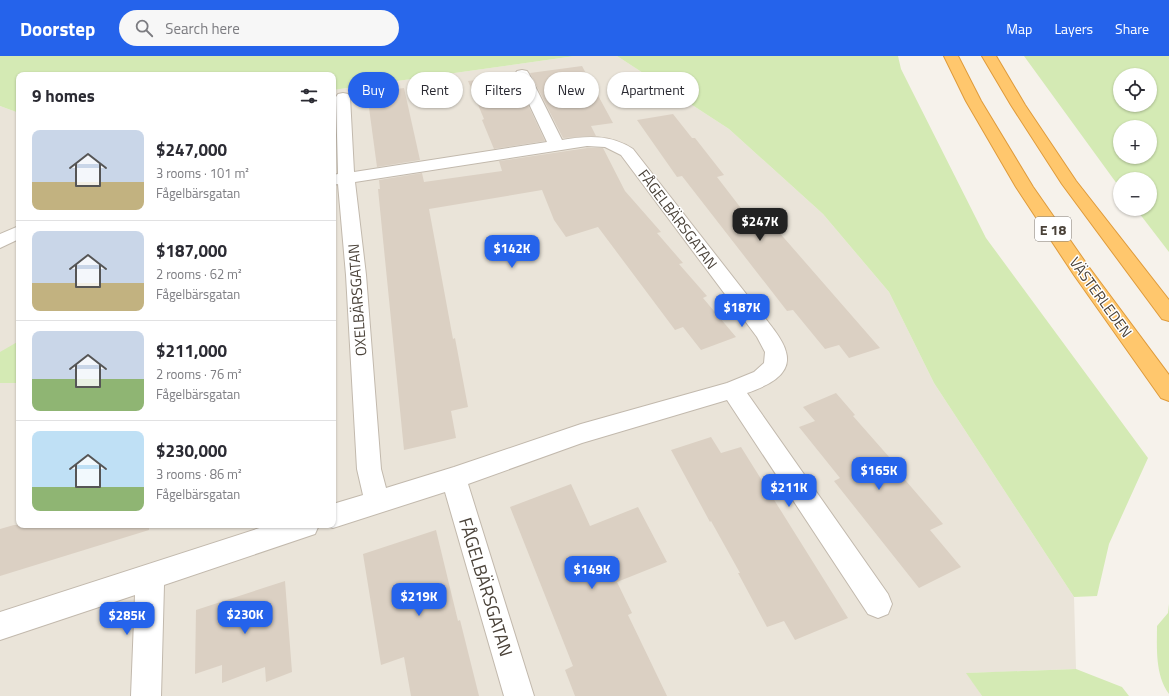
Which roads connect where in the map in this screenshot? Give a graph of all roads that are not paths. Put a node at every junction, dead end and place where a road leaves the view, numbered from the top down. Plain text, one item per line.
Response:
1 (952, 56) edge
2 (990, 56) edge
3 (343, 97) dead end
4 (536, 103) edge
5 (557, 146) junction
6 (340, 179) edge
7 (16, 234) edge
8 (0, 242) edge
9 (1169, 314) edge
10 (732, 390) junction
11 (1169, 392) edge
12 (454, 478) junction
13 (377, 502) junction
14 (336, 515) edge
15 (297, 528) edge
16 (150, 577) junction
17 (878, 604) dead end
18 (0, 626) edge
19 (146, 696) edge
20 (520, 696) edge

1 - 11 highway, VÄSTERLEDEN / E 18
2 - 9 highway, E 18
3 - 6 street, OXELBÄRSGATAN
4 - 5 street
5 - 6 street, FÅGELBÄRSGATAN
5 - 10 street, FÅGELBÄRSGATAN
6 - 13 street, OXELBÄRSGATAN
7 - 8 street
10 - 12 street, FÅGELBÄRSGATAN
10 - 17 street
12 - 13 street, FÅGELBÄRSGATAN
12 - 20 street, FÅGELBÄRSGATAN
13 - 14 street, FÅGELBÄRSGATAN
15 - 16 street
16 - 18 street
16 - 19 street

